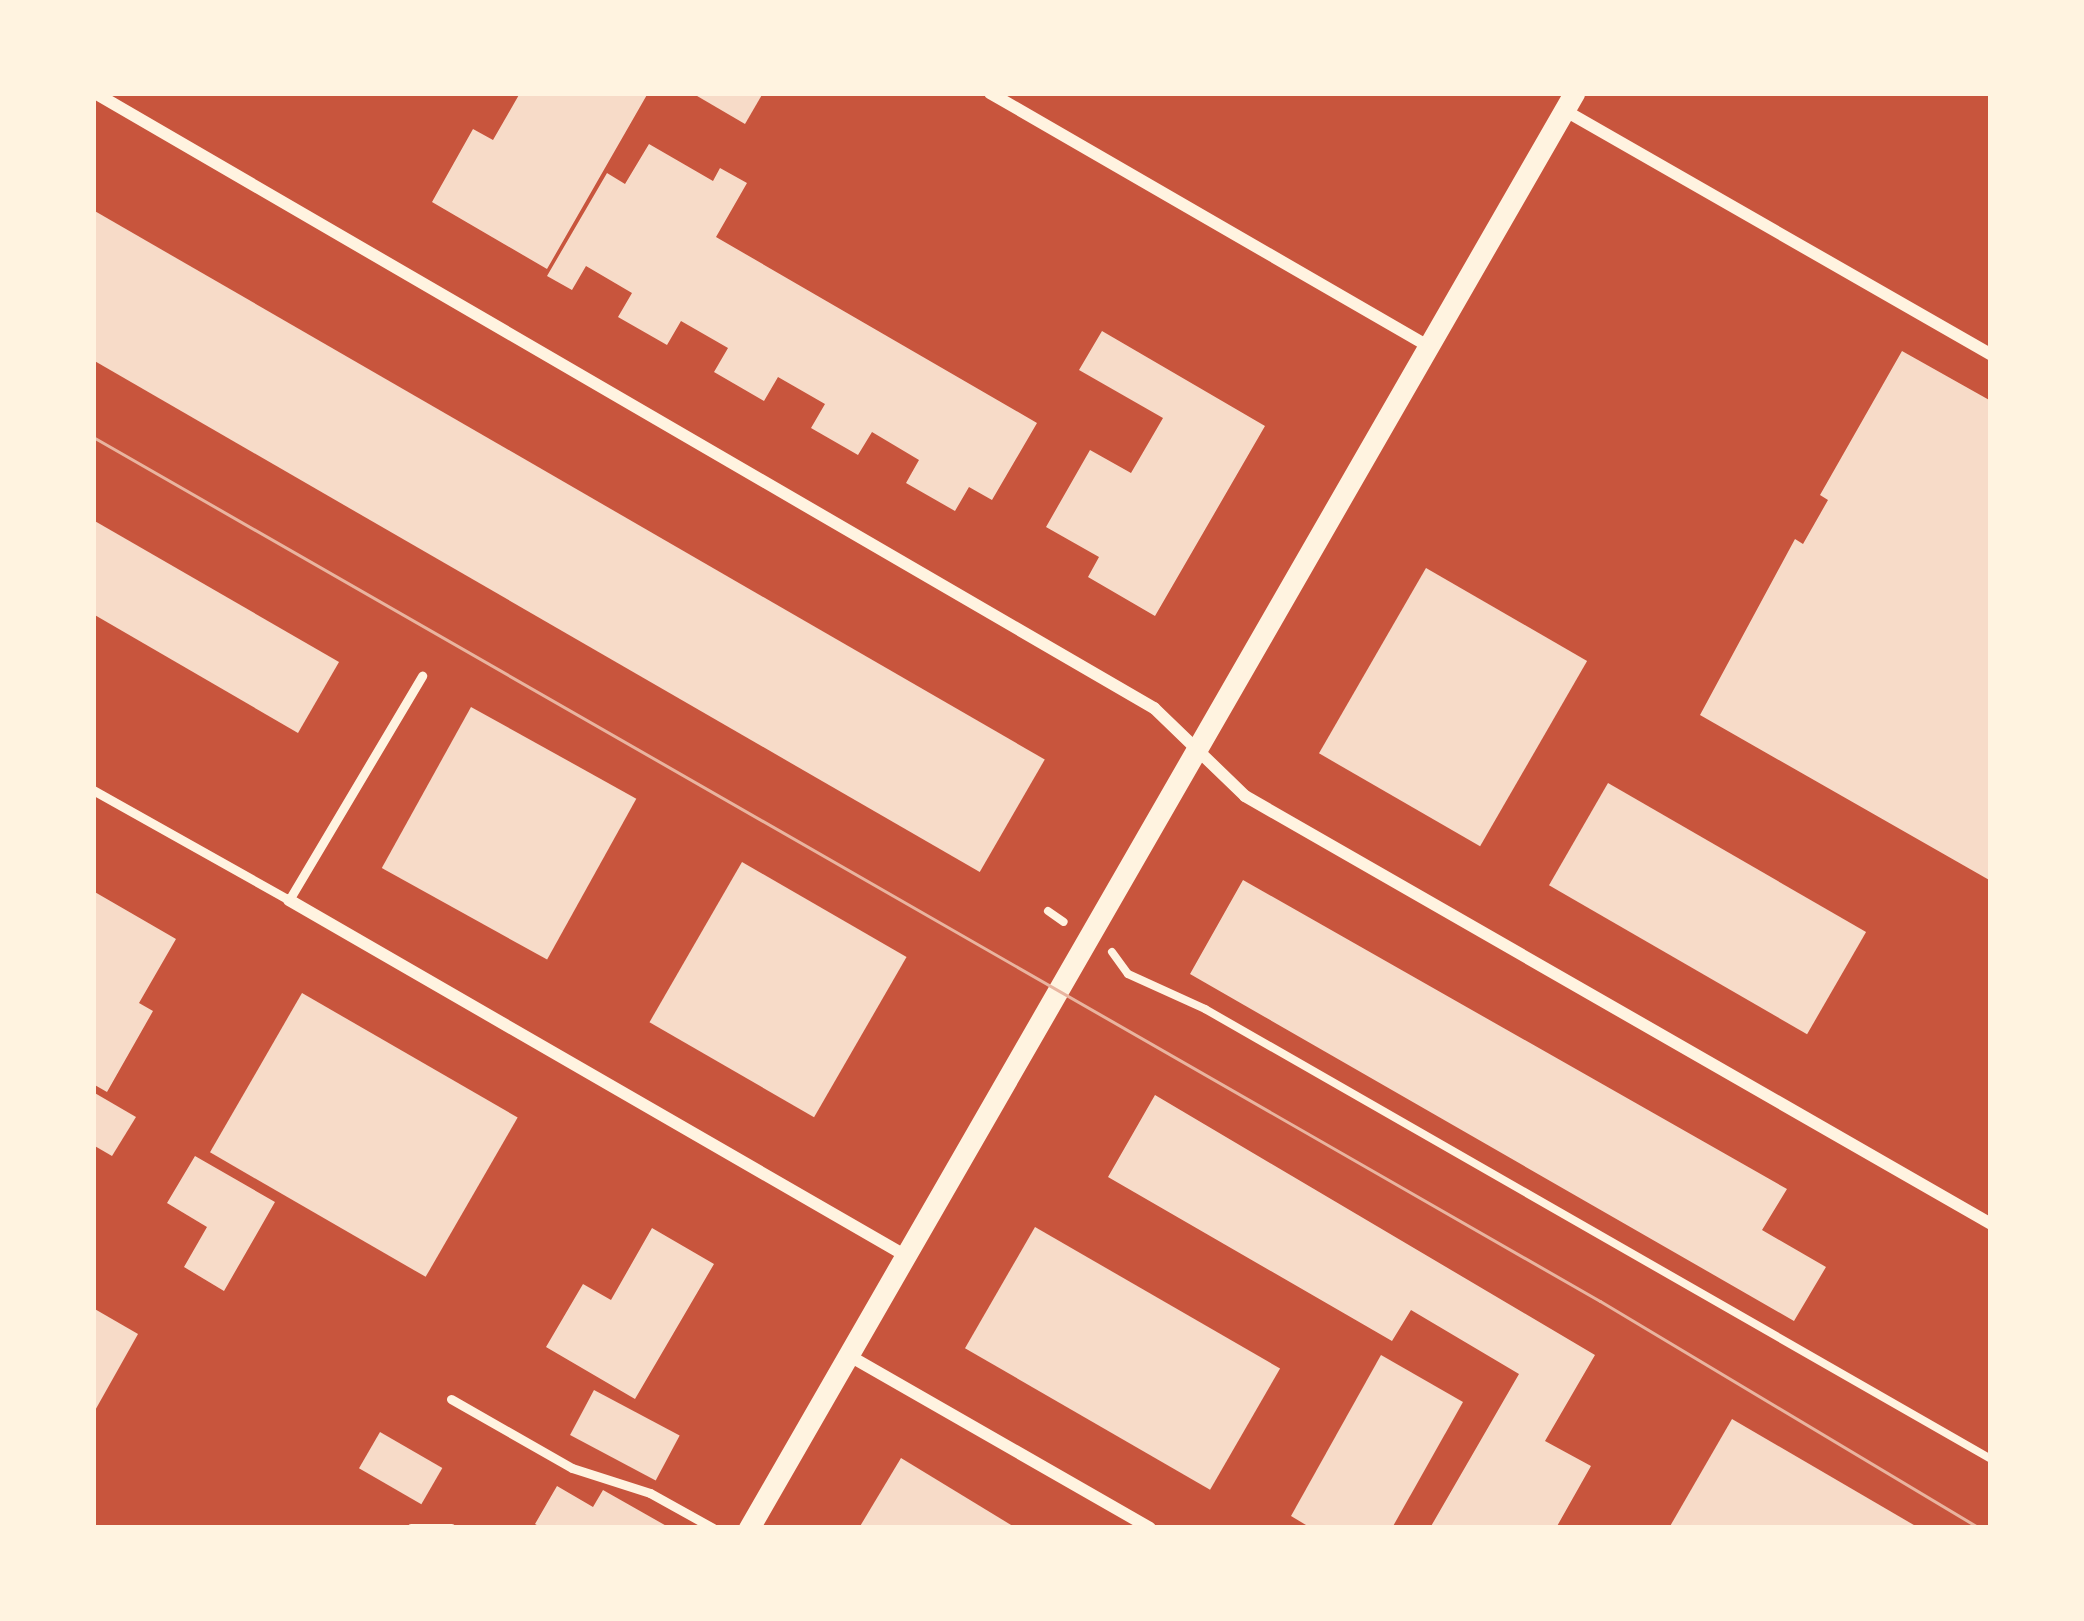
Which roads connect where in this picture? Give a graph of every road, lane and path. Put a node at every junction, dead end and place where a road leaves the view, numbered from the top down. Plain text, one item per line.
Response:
1 (95, 93) edge
2 (990, 93) edge
3 (1569, 101) edge
4 (1428, 346) junction
5 (1991, 355) edge
6 (422, 676) dead end
7 (1196, 746) junction
8 (93, 790) edge
9 (289, 900) junction
10 (1124, 959) dead end
11 (1991, 1224) edge
12 (906, 1256) junction
13 (848, 1355) junction
14 (451, 1399) dead end
15 (1991, 1459) edge
16 (1145, 1527) edge
17 (411, 1528) edge
18 (451, 1528) edge
19 (713, 1528) edge
20 (748, 1528) edge

1 - 7 street
2 - 4 street
3 - 4 street
3 - 5 street
4 - 7 street
6 - 9 lane
7 - 11 street
7 - 12 street
8 - 9 lane
9 - 12 street
10 - 15 path
12 - 13 street
13 - 16 street
13 - 20 street
14 - 19 lane
17 - 18 lane

